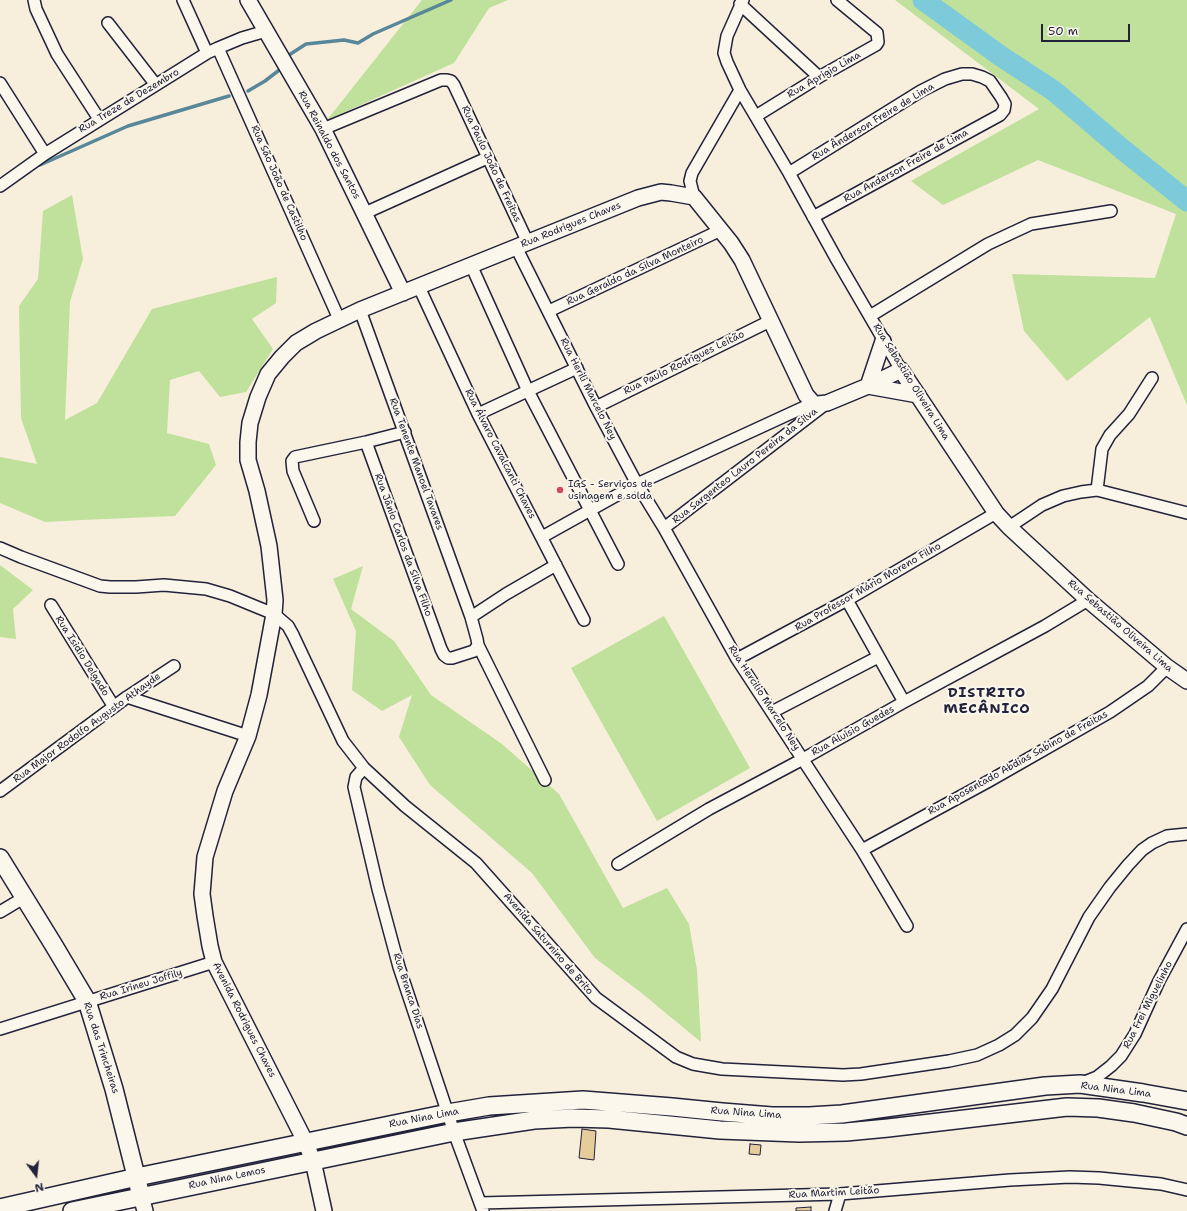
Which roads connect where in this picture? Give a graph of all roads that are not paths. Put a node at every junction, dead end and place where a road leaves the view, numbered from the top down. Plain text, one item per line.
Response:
1 (34, 0) edge
2 (183, 0) edge
3 (248, 0) edge
4 (837, 0) edge
5 (741, 2) edge
6 (108, 23) dead end
7 (266, 31) junction
8 (218, 48) junction
9 (207, 53) junction
10 (819, 77) junction
11 (0, 83) edge
12 (156, 85) junction
13 (740, 90) junction
14 (1000, 115) joint
15 (756, 116) junction
16 (99, 119) junction
17 (323, 129) junction
18 (45, 154) junction
19 (487, 158) junction
20 (789, 173) junction
21 (0, 186) edge
22 (694, 197) junction
23 (1111, 210) dead end
24 (365, 213) junction
25 (813, 217) junction
26 (721, 230) junction
27 (522, 245) junction
28 (471, 265) junction
29 (419, 287) junction
30 (403, 293) junction
31 (360, 310) junction
32 (549, 311) junction
33 (870, 316) junction
34 (339, 319) junction
35 (772, 320) junction
36 (883, 341) junction
37 (577, 368) junction
38 (901, 370) junction
39 (1152, 378) dead end
40 (868, 386) junction
41 (528, 391) junction
42 (918, 395) junction
43 (820, 403) junction
44 (596, 407) junction
45 (478, 414) junction
46 (405, 432) junction
47 (366, 442) junction
48 (637, 484) junction
49 (1097, 490) junction
50 (590, 510) junction
51 (996, 512) junction
52 (1186, 513) edge
53 (314, 521) dead end
54 (1009, 527) junction
55 (664, 528) junction
56 (542, 537) junction
57 (0, 548) edge
58 (618, 564) dead end
59 (556, 565) junction
60 (847, 600) junction
61 (1088, 600) junction
62 (51, 605) dead end
63 (274, 614) junction
64 (471, 618) junction
65 (584, 620) dead end
66 (478, 645) junction
67 (878, 657) junction
68 (737, 660) junction
69 (174, 666) dead end
70 (1167, 667) junction
71 (1187, 681) edge
72 (127, 698) junction
73 (904, 702) junction
74 (114, 708) junction
75 (772, 712) junction
76 (248, 736) junction
77 (803, 759) junction
78 (364, 768) junction
79 (545, 780) dead end
80 (0, 790) edge
81 (1187, 834) edge
82 (862, 850) junction
83 (0, 858) edge
84 (618, 864) dead end
85 (25, 897) junction
86 (0, 912) edge
87 (907, 926) dead end
88 (1187, 930) edge
89 (214, 962) junction
90 (87, 1001) junction
91 (0, 1029) edge
92 (1080, 1084) junction
93 (1187, 1101) edge
94 (448, 1113) junction
95 (1187, 1126) edge
96 (454, 1132) junction
97 (306, 1142) junction
98 (313, 1161) junction
99 (137, 1177) junction
100 (1187, 1190) edge
101 (840, 1194) junction
102 (143, 1204) edge
103 (481, 1207) edge
104 (0, 1208) edge
105 (72, 1211) edge
106 (324, 1211) edge
107 (835, 1211) edge

1 - 16 street
2 - 9 street
3 - 7 street, Rua Reinaldo dos Santos
4 - 10 street, Rua Aprigio Lima
5 - 10 street
5 - 13 street, Rua Sebastião Oliveira Lima
6 - 12 street
7 - 8 street, Rua Treze de Dezembro
7 - 17 street, Rua Reinaldo dos Santos
8 - 9 street, Rua Treze de Dezembro
8 - 34 street, Rua São João de Castilho
9 - 12 street, Rua Treze de Dezembro
10 - 15 street, Rua Aprigio Lima
11 - 18 street
12 - 16 street, Rua Treze de Dezembro
13 - 15 street, Rua Sebastião Oliveira Lima
13 - 22 street
14 - 20 street, Rua Ânderson Freire de Lima
14 - 25 street, Rua Anderson Freire de Lima
15 - 20 street, Rua Sebastião Oliveira Lima
16 - 18 street, Rua Treze de Dezembro
17 - 19 street, Rua Paulo João de Freitas
17 - 24 street, Rua Reinaldo dos Santos
18 - 21 street, Rua Treze de Dezembro
19 - 24 street
19 - 27 street, Rua Paulo João de Freitas
20 - 25 street, Rua Sebastião Oliveira Lima
22 - 26 street
22 - 27 street, Rua Rodrigues Chaves
23 - 33 street
24 - 30 street, Rua Reinaldo dos Santos
25 - 33 street, Rua Sebastião Oliveira Lima
26 - 32 street, Rua Geraldo da Silva Monteiro
26 - 35 street
27 - 28 street, Rua Rodrigues Chaves
27 - 32 street, Rua Herili Marcelo Ney
28 - 29 street, Rua Rodrigues Chaves
28 - 41 street
29 - 30 street, Rua Rodrigues Chaves
29 - 45 street, Rua Álvaro Cavalcanti Chaves
30 - 31 street, Rua Rodrigues Chaves
31 - 34 street, Rua Rodrigues Chaves
31 - 46 street, Rua Tenente Manoel Tavares
32 - 37 street, Rua Herili Marcelo Ney
33 - 36 street, Rua Sebastião Oliveira Lima
34 - 63 street, Avenida Rodrigues Chaves
35 - 43 street
35 - 44 street, Rua Paulo Rodrigues Leitão
36 - 38 street, Rua Sebastião Oliveira Lima
36 - 40 street
37 - 41 street
37 - 44 street, Rua Herili Marcelo Ney
38 - 40 street
38 - 42 street, Rua Sebastião Oliveira Lima
39 - 49 street
40 - 42 street
40 - 43 street
41 - 45 street
41 - 50 street
42 - 51 street, Rua Sebastião Oliveira Lima
43 - 48 street
43 - 55 street, Rua Sargenteo Lauro Pereira da Silva
44 - 48 street, Rua Herili Marcelo Ney
45 - 56 street, Rua Álvaro Cavalcanti Chaves
46 - 47 street
46 - 64 street, Rua Tenente Manoel Tavares
47 - 53 street
47 - 66 street, Rua Jânio Carlos da Silva Filho
48 - 50 street
48 - 55 street, Rua Herili Marcelo Ney
49 - 52 street
49 - 54 street
50 - 56 street
50 - 58 street
51 - 54 street, Rua Sebastião Oliveira Lima
51 - 60 street, Rua Professor Mário Moreno Filho
54 - 61 street, Rua Sebastião Oliveira Lima
55 - 68 street, Rua Hercilio Marcelo Ney
56 - 59 street, Rua Álvaro Cavalcanti Chaves
57 - 63 street, Avenida Saturnino de Brito
59 - 64 street
59 - 65 street, Rua Álvaro Cavalcanti Chaves
60 - 67 street
60 - 68 street, Rua Professor Mário Moreno Filho
61 - 70 street, Rua Sebastião Oliveira Lima
61 - 73 street, Rua Aluisio Guedes
62 - 74 street, Rua Isidio Delgado
63 - 76 street, Avenida Rodrigues Chaves
63 - 78 street, Avenida Saturnino de Brito
64 - 66 street, Rua Tenente Manoel Tavares
66 - 79 street
67 - 73 street
67 - 75 street
68 - 75 street, Rua Hercilio Marcelo Ney
69 - 72 street, Rua Major Rodolfo Augusto Athayde
70 - 71 street, Rua Sebastião Oliveira Lima
70 - 82 street, Rua Aposentado Abdias Sabino de Freitas
72 - 74 street, Rua Major Rodolfo Augusto Athayde
72 - 76 street
73 - 77 street, Rua Aluisio Guedes
74 - 80 street, Rua Major Rodolfo Augusto Athayde
75 - 77 street, Rua Hercilio Marcelo Ney
76 - 89 street, Avenida Rodrigues Chaves
77 - 82 street, Rua Hercilio Marcelo Ney
77 - 84 street, Rua Aluisio Guedes
78 - 81 street, Avenida Saturnino de Brito
78 - 94 street, Rua Branca Dias
82 - 87 street, Rua Hercilio Marcelo Ney
83 - 85 main road, Rua das Trincheiras
85 - 86 street
85 - 90 main road, Rua das Trincheiras
88 - 92 street, Rua Frei Miguelinho
89 - 90 street, Rua Irineu Joffily
89 - 97 street, Avenida Rodrigues Chaves
90 - 91 street, Rua Irineu Joffily
90 - 99 main road, Rua das Trincheiras
92 - 93 main road, Rua Nina Lima
92 - 94 main road, Rua Nina Lima
94 - 96 street, Rua Branca Dias
94 - 97 main road, Rua Nina Lima
95 - 96 main road, Rua Nina Lima
96 - 98 main road, Rua Nina Lima
96 - 103 street, Rua Branca Dias
97 - 98 street, Avenida Rodrigues Chaves
97 - 99 main road, Rua Nina Lemos
98 - 102 main road, Rua Nina Lemos
98 - 106 street
99 - 102 main road, Rua das Trincheiras
99 - 104 main road, Rua Nina Lemos
100 - 101 street, Rua Martim Leitão
101 - 103 street, Rua Martim Leitão
101 - 107 street
102 - 105 main road, Rua Nina Lemos

